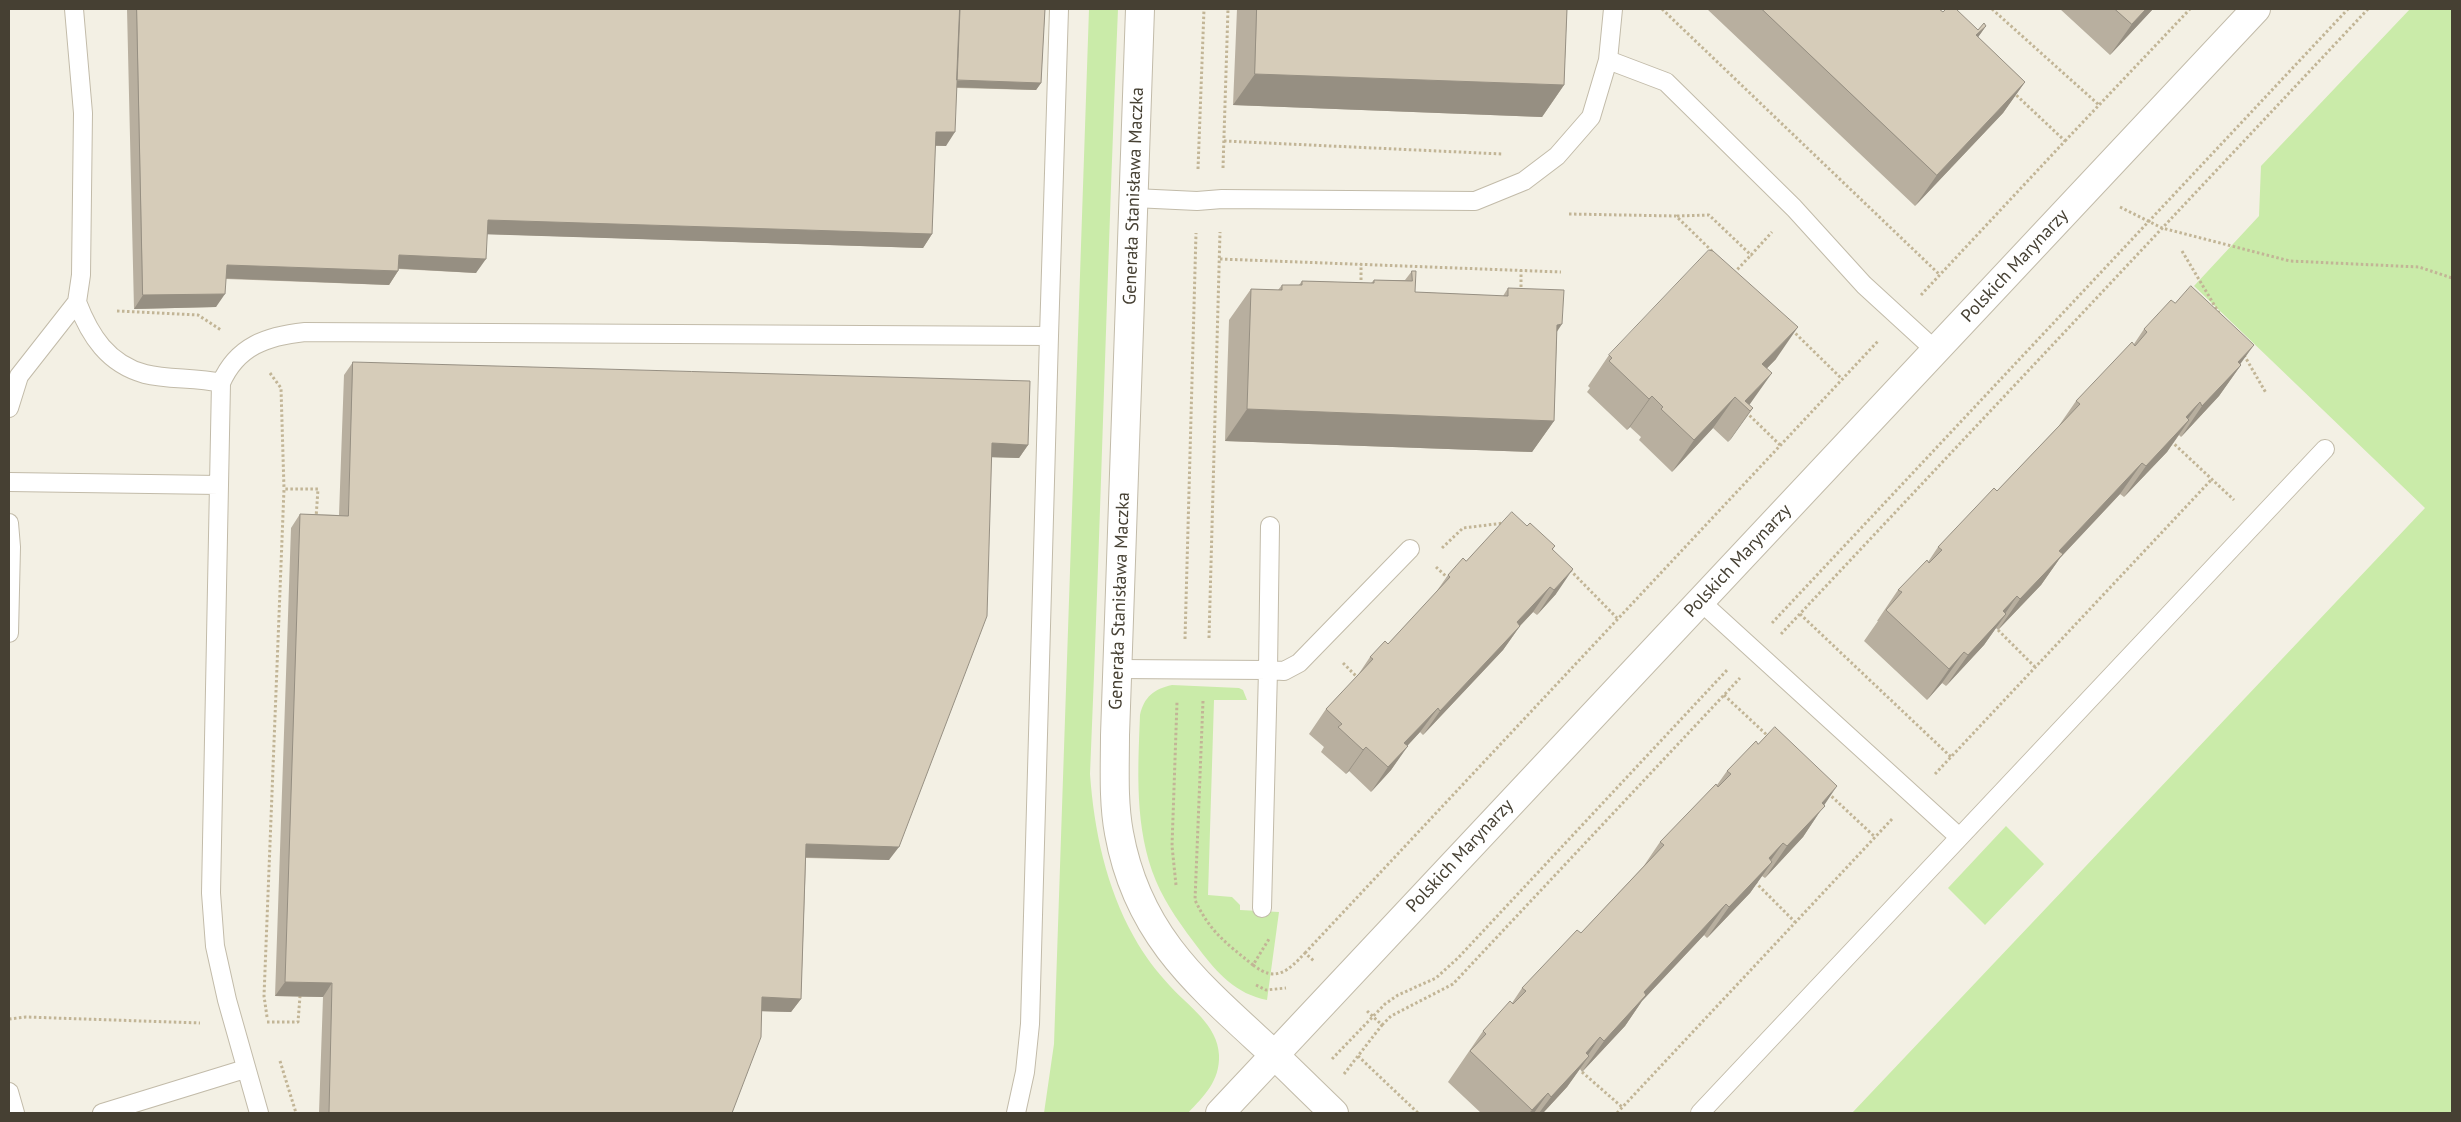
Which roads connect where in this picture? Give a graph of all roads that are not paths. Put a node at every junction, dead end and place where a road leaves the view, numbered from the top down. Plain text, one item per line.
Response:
1 (74, 9) edge
2 (1060, 9) edge
3 (1140, 9) edge
4 (1612, 9) edge
5 (2256, 9) edge
6 (1608, 60) junction
7 (1134, 198) junction
8 (77, 302) junction
9 (1049, 336) junction
10 (1935, 350) junction
11 (221, 383) junction
12 (9, 408) edge
13 (2325, 449) dead end
14 (9, 482) edge
15 (219, 485) junction
16 (9, 523) edge
17 (1270, 526) dead end
18 (1410, 549) dead end
19 (1700, 601) junction
20 (9, 633) edge
21 (1118, 669) junction
22 (1268, 670) junction
23 (1959, 837) junction
24 (1262, 908) dead end
25 (1274, 1055) junction
26 (245, 1069) junction
27 (9, 1092) edge
28 (15, 1113) edge
29 (102, 1113) edge
30 (259, 1113) edge
31 (1016, 1113) edge
32 (1220, 1113) edge
33 (1334, 1113) edge
34 (1700, 1113) edge

1 - 8 lane
2 - 9 lane
3 - 7 street, Generała Stanisława Maczka
4 - 6 lane
5 - 10 street, Polskich Marynarzy
6 - 7 lane
6 - 10 lane
7 - 21 street, Generała Stanisława Maczka
8 - 11 lane
8 - 12 lane
9 - 11 lane
9 - 31 lane
10 - 19 street, Polskich Marynarzy
11 - 15 lane
13 - 23 lane
14 - 15 lane
15 - 26 lane
16 - 20 lane
17 - 22 lane
18 - 22 lane
19 - 23 lane
19 - 25 street, Polskich Marynarzy
21 - 22 lane
21 - 25 street, Generała Stanisława Maczka
22 - 24 lane
23 - 34 lane
25 - 32 street, Polskich Marynarzy
25 - 33 street, Generała Stanisława Maczka
26 - 29 lane
26 - 30 lane
27 - 28 lane

